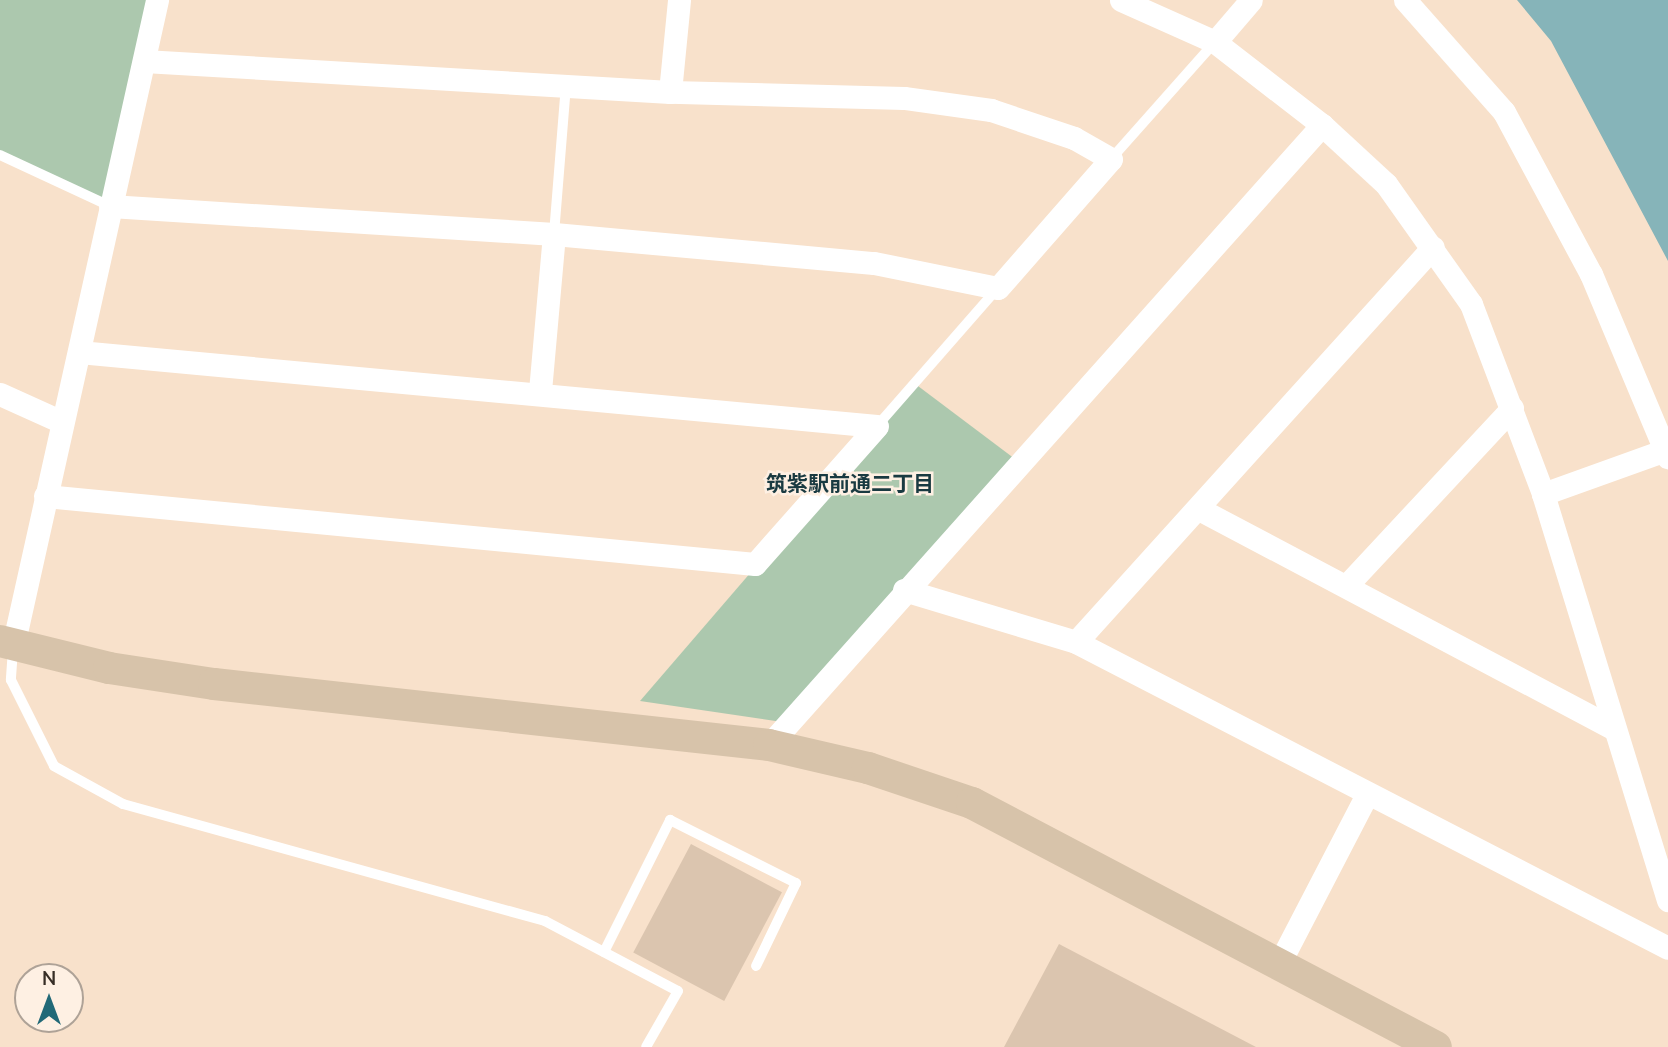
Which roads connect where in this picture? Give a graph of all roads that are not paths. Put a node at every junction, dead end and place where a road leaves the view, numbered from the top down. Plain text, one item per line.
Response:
1 (156, 0) edge
2 (679, 0) edge
3 (1121, 0) edge
4 (1251, 0) edge
5 (1405, 0) edge
6 (1214, 42) junction
7 (144, 61) junction
8 (566, 86) junction
9 (670, 92) junction
10 (1322, 125) junction
11 (0, 155) edge
12 (1111, 159) junction
13 (110, 206) junction
14 (554, 234) junction
15 (1433, 247) junction
16 (998, 288) junction
17 (79, 352) junction
18 (540, 391) junction
19 (0, 394) edge
20 (1512, 408) junction
21 (62, 422) junction
22 (877, 426) junction
23 (1667, 453) edge
24 (1543, 494) junction
25 (45, 496) junction
26 (1199, 509) junction
27 (1347, 585) junction
28 (904, 590) junction
29 (1076, 642) junction
30 (7, 643) edge
31 (1613, 728) junction
32 (769, 746) junction
33 (1367, 794) junction
34 (1668, 900) edge
35 (1668, 948) edge
36 (604, 952) junction
37 (1279, 964) junction
38 (755, 966) dead end
39 (646, 1047) edge
40 (1436, 1047) edge

1 - 7 street
2 - 9 street
3 - 6 street
4 - 6 street
5 - 23 street
6 - 10 street
6 - 12 lane
7 - 8 street
7 - 13 street
8 - 9 street
8 - 14 lane
9 - 12 street
10 - 15 street
10 - 28 street
11 - 13 lane
12 - 16 street
13 - 14 street
13 - 17 street
14 - 16 street
14 - 18 street
15 - 20 street
15 - 26 street
16 - 22 lane
17 - 18 street
17 - 21 street
18 - 22 street
19 - 21 street
20 - 24 street
20 - 27 street
21 - 25 street
22 - 25 street
23 - 24 street
24 - 31 street
25 - 30 street
26 - 27 street
26 - 29 street
27 - 31 street
28 - 29 street
28 - 32 street
29 - 33 street
30 - 32 street
30 - 36 lane
31 - 34 street
32 - 37 street
33 - 35 street
33 - 37 street
36 - 38 lane
36 - 39 lane
37 - 40 street

